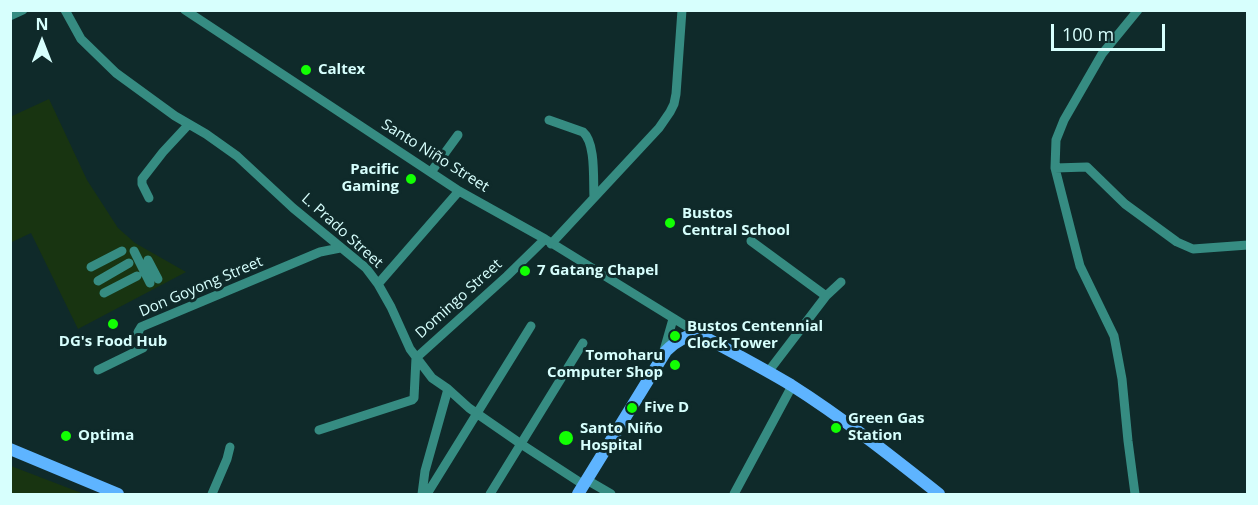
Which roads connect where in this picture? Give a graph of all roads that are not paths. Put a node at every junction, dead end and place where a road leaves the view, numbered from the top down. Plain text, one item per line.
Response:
1 (23, 10) edge
2 (65, 10) edge
3 (185, 10) edge
4 (682, 10) edge
5 (1138, 10) edge
6 (10, 16) edge
7 (549, 120) dead end
8 (189, 124) junction
9 (458, 135) dead end
10 (1054, 168) junction
11 (431, 172) junction
12 (459, 191) junction
13 (594, 197) junction
14 (149, 198) dead end
15 (548, 242) junction
16 (751, 242) dead end
17 (1248, 244) edge
18 (340, 248) junction
19 (134, 250) dead end
20 (122, 251) dead end
21 (148, 260) dead end
22 (129, 263) dead end
23 (91, 267) dead end
24 (136, 276) dead end
25 (98, 281) dead end
26 (841, 282) dead end
27 (378, 284) junction
28 (104, 293) dead end
29 (826, 296) junction
30 (673, 319) junction
31 (531, 326) dead end
32 (699, 334) junction
33 (583, 343) dead end
34 (662, 357) junction
35 (416, 358) junction
36 (98, 370) dead end
37 (768, 372) junction
38 (792, 386) junction
39 (448, 389) junction
40 (477, 413) junction
41 (319, 430) dead end
42 (521, 444) junction
43 (230, 447) dead end
44 (10, 449) edge
45 (583, 486) edge
46 (938, 494) edge
47 (118, 495) edge
48 (212, 495) edge
49 (422, 495) edge
50 (427, 495) edge
51 (490, 495) edge
52 (612, 495) edge
53 (734, 495) edge
54 (1135, 495) edge

1 - 6 street
2 - 8 street, L. Prado Street
3 - 11 street, Santo Niño Street
4 - 13 street, Domingo Street
5 - 10 street
7 - 13 street
8 - 14 street
8 - 18 street, L. Prado Street
9 - 11 street
10 - 17 street
10 - 54 street
11 - 12 street, Santo Niño Street
12 - 15 street, Santo Niño Street
12 - 27 street
13 - 15 street, Domingo Street
15 - 30 street, Santo Niño Street
15 - 35 street, Domingo Street
16 - 29 street
18 - 27 street, L. Prado Street
18 - 36 street, Don Goyong Street
19 - 21 street
20 - 23 street
22 - 25 street
24 - 28 street
26 - 29 street
27 - 35 street, L. Prado Street
29 - 37 street
30 - 32 street, Santo Niño Street
30 - 34 street
31 - 40 street
32 - 34 main road
32 - 37 main road
33 - 42 street
34 - 45 main road
35 - 39 street, L. Prado Street
35 - 41 street, Domingo Street
37 - 38 main road
38 - 46 main road
38 - 53 street
39 - 40 street, L. Prado Street
39 - 49 street
40 - 42 street, L. Prado Street
40 - 50 street
42 - 45 street, L. Prado Street
42 - 51 street
43 - 48 street
44 - 47 main road
45 - 52 street, L. Prado Street

